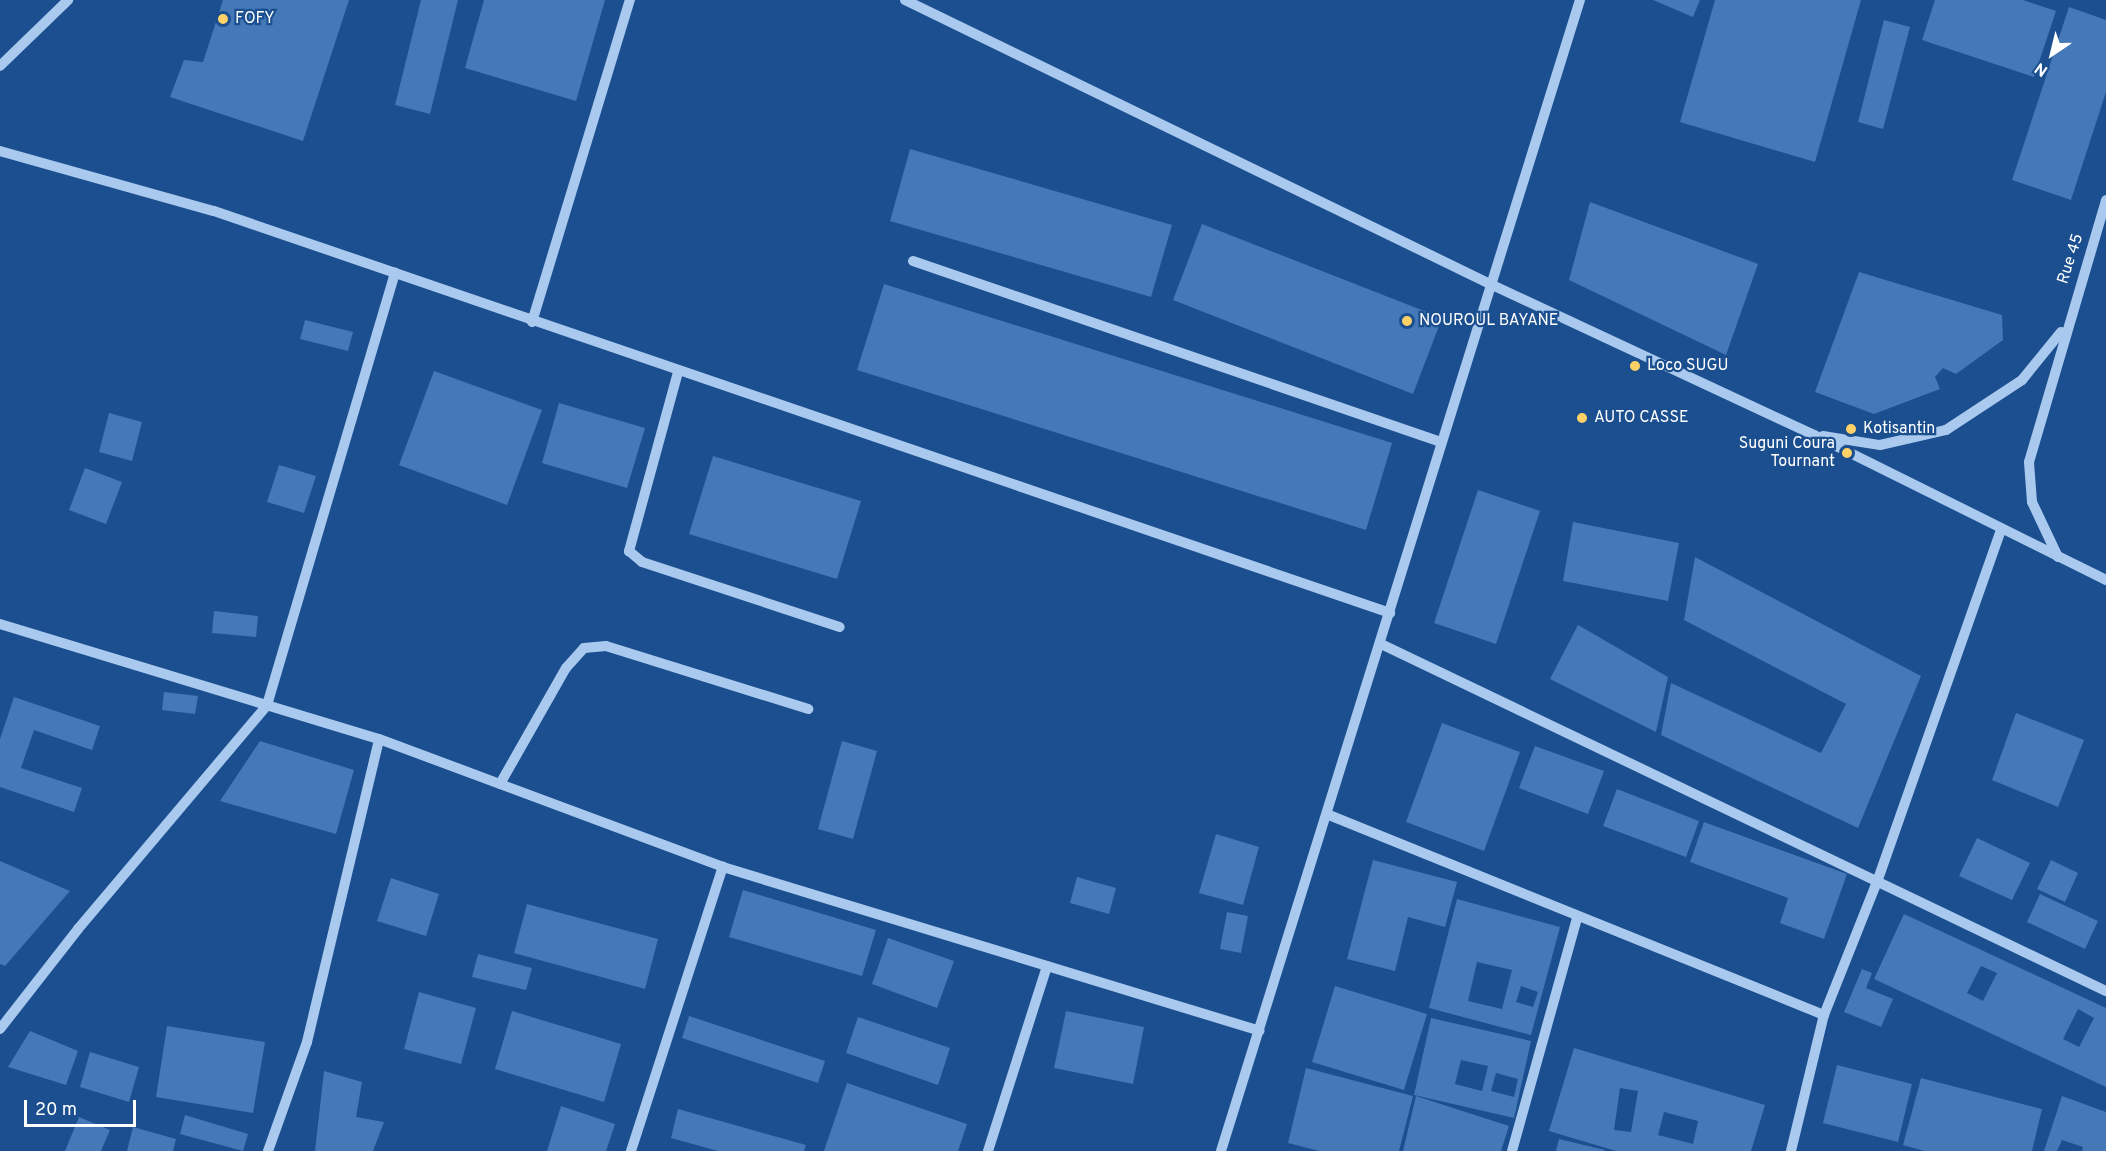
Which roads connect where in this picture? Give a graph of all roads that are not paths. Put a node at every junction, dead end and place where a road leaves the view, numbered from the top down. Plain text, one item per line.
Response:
1 (68, 0) edge
2 (630, 0) edge
3 (905, 0) edge
4 (1580, 0) edge
5 (0, 66) edge
6 (0, 151) edge
7 (2106, 200) edge
8 (913, 261) dead end
9 (395, 273) junction
10 (1488, 283) junction
11 (532, 322) junction
12 (2065, 327) junction
13 (678, 372) junction
14 (1814, 435) junction
15 (1441, 442) junction
16 (2001, 530) junction
17 (2058, 557) junction
18 (2106, 580) edge
19 (1390, 613) junction
20 (0, 624) edge
21 (840, 627) dead end
22 (1381, 644) junction
23 (267, 705) junction
24 (808, 709) dead end
25 (379, 739) junction
26 (500, 784) junction
27 (1329, 815) junction
28 (723, 867) junction
29 (1877, 882) junction
30 (1577, 918) junction
31 (1047, 966) junction
32 (2106, 991) edge
33 (1824, 1015) junction
34 (0, 1029) edge
35 (1260, 1031) junction
36 (1795, 1150) edge
37 (268, 1151) edge
38 (631, 1151) edge
39 (988, 1151) edge
40 (1221, 1151) edge
41 (1512, 1151) edge

1 - 5 street
2 - 11 street
3 - 10 street
4 - 10 street
6 - 9 street
7 - 12 street, Rue 45
8 - 15 street
9 - 11 street
9 - 23 street
10 - 14 street
10 - 15 street
11 - 13 street
12 - 14 street
12 - 17 street, Rue 45
13 - 19 street
13 - 21 street
14 - 16 street
15 - 19 street
16 - 17 street
16 - 29 street
17 - 18 street
19 - 22 street
20 - 23 street
22 - 27 street
22 - 29 street
23 - 25 street
23 - 34 street
24 - 26 street
25 - 26 street
25 - 37 street
26 - 28 street
27 - 30 street
27 - 35 street
28 - 31 street
28 - 38 street
29 - 32 street
29 - 33 street
30 - 33 street
30 - 41 street
31 - 35 street
31 - 39 street
33 - 36 street
35 - 40 street

